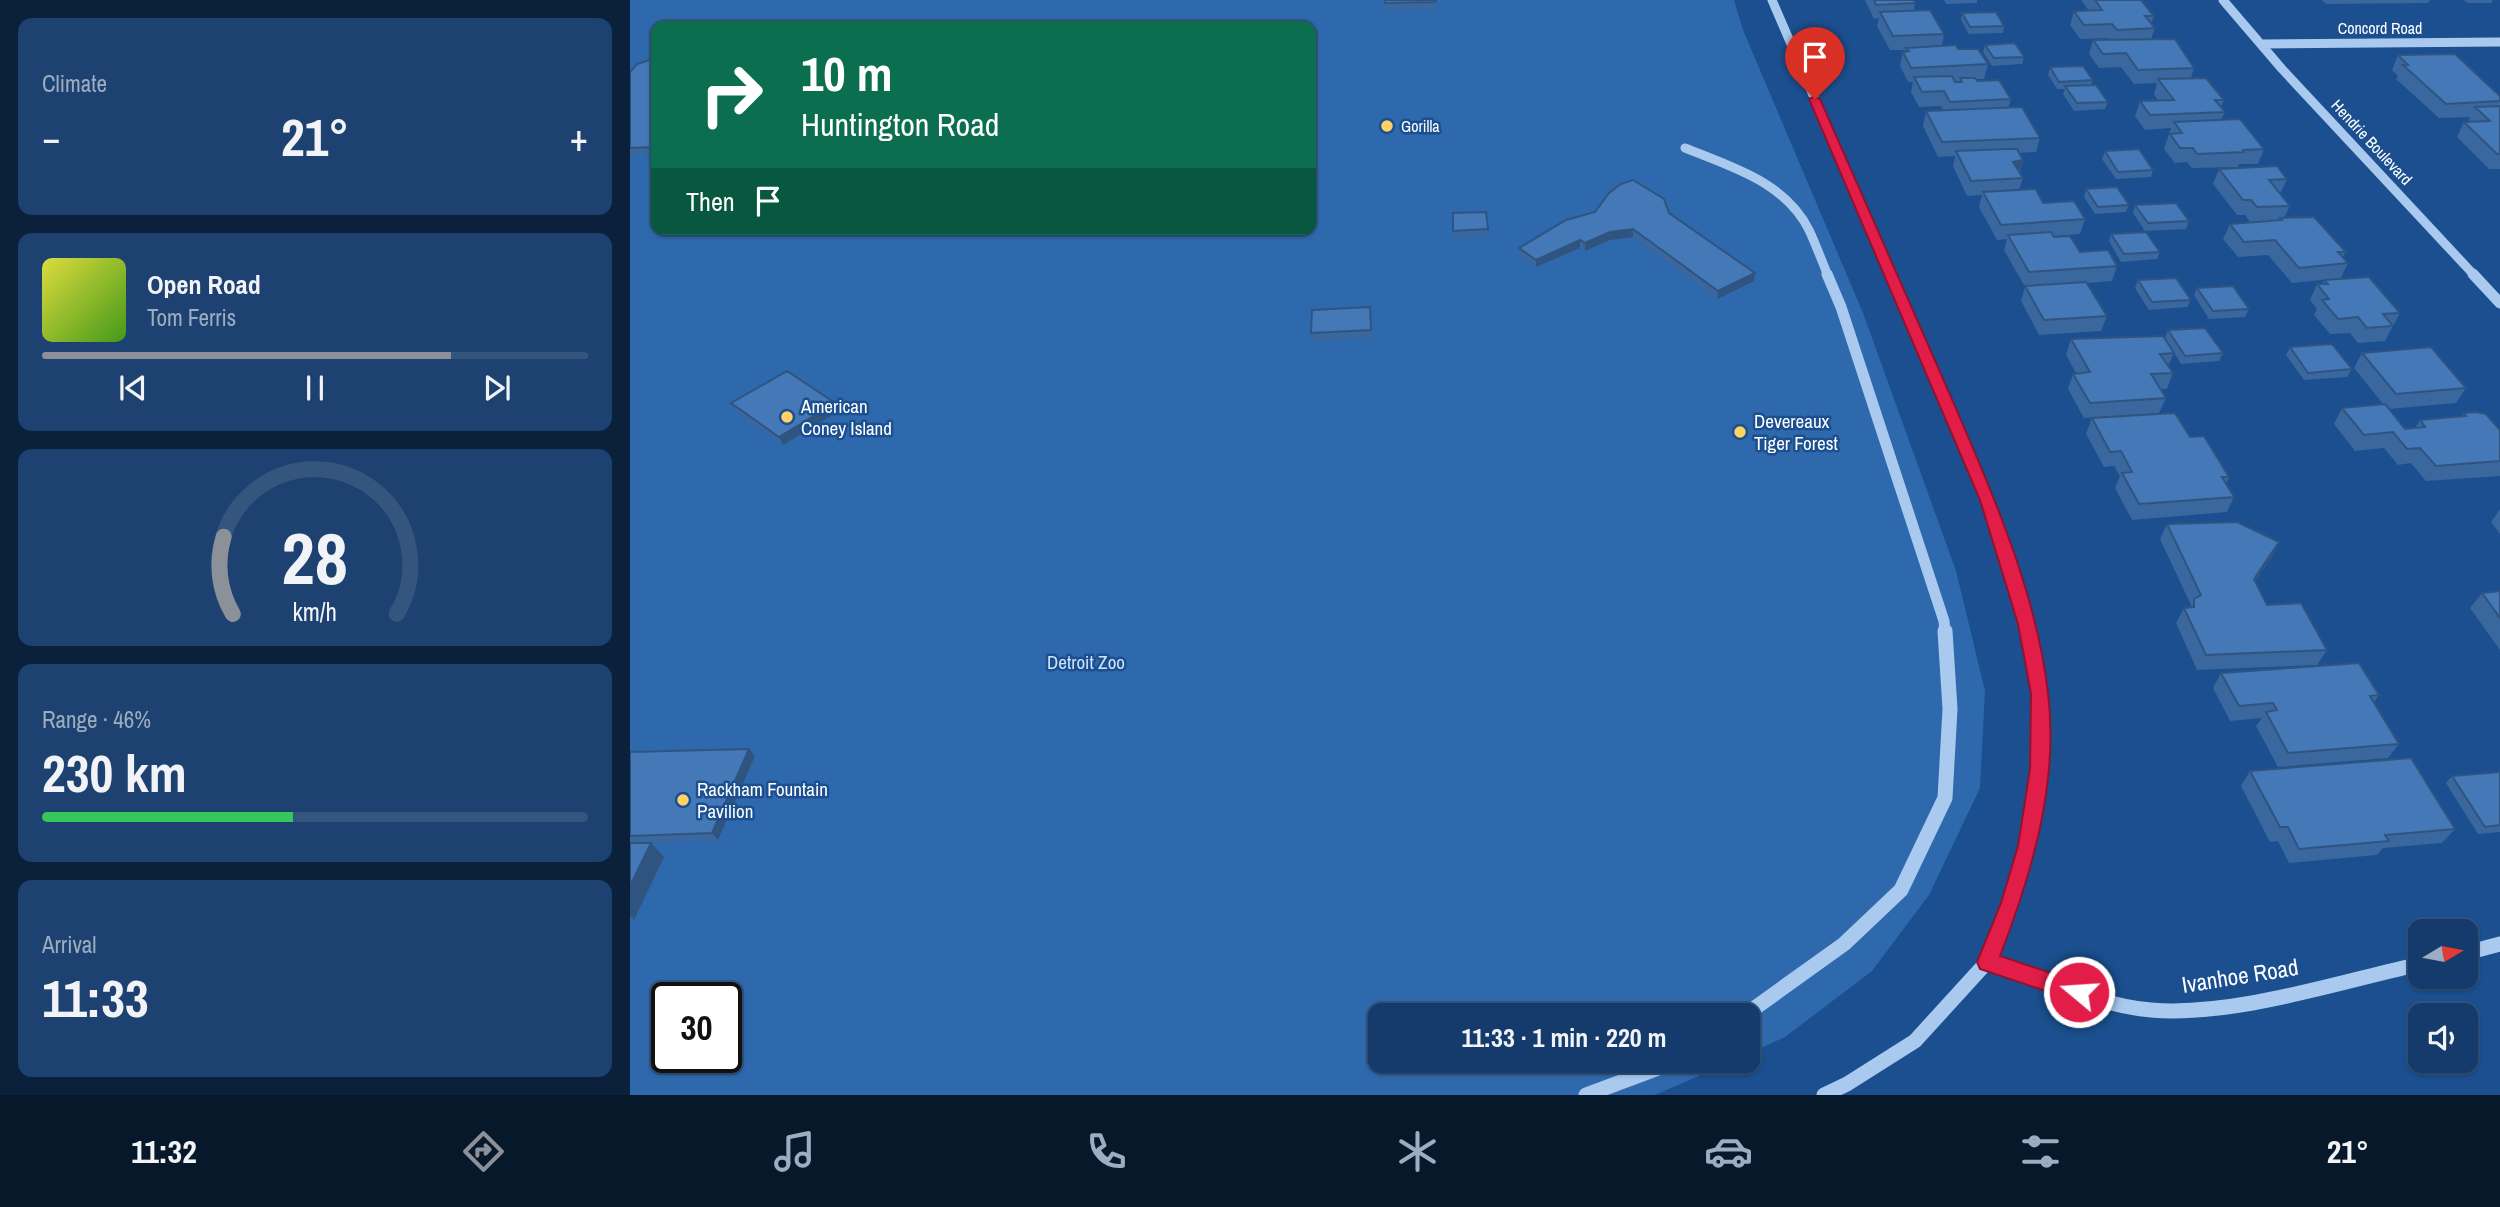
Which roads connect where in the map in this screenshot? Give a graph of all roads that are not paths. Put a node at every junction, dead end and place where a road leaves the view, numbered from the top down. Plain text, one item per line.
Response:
1 (1772, 0) edge
2 (2223, 0) edge
3 (2500, 41) edge
4 (2261, 44) junction
5 (1685, 148) dead end
6 (2500, 303) edge
7 (2500, 944) edge
8 (2478, 950) edge
9 (1987, 962) junction
10 (2408, 967) edge
11 (1760, 1004) edge
12 (1645, 1073) edge
13 (1586, 1095) edge
14 (1824, 1095) edge

1 - 9 street
2 - 4 street, Hendrie Boulevard
3 - 4 street, Concord Road
4 - 6 street, Hendrie Boulevard
5 - 11 street
7 - 8 street
9 - 10 street, Ivanhoe Road
9 - 14 street
12 - 13 street

